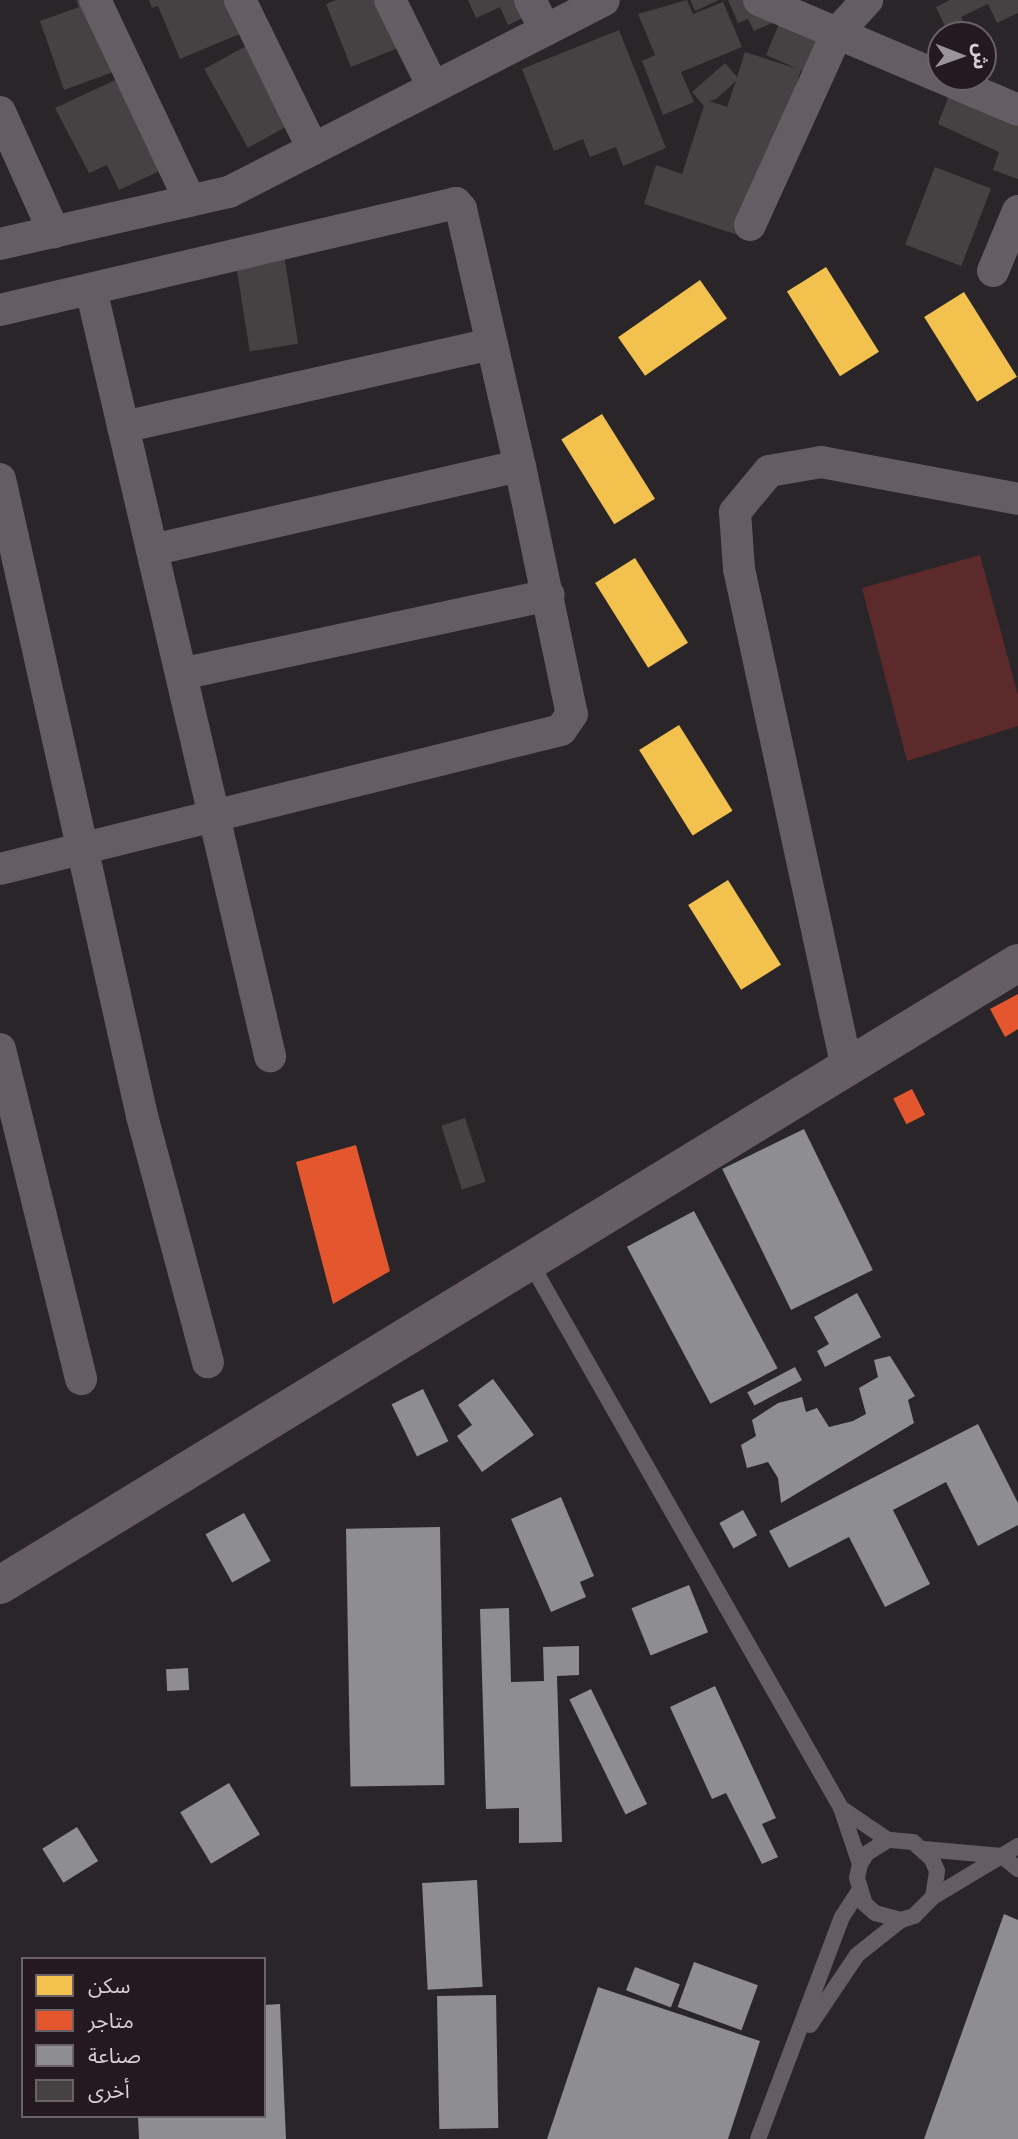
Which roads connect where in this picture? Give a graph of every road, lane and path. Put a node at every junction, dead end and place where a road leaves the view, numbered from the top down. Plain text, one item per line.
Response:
1 (95, 0) edge
2 (240, 0) edge
3 (390, 0) edge
4 (530, 0) edge
5 (604, 0) edge
6 (759, 0) edge
7 (867, 0) edge
8 (545, 30) junction
9 (837, 33) junction
10 (433, 87) junction
11 (1018, 110) edge
12 (0, 112) edge
13 (313, 149) junction
14 (190, 201) junction
15 (1018, 211) edge
16 (750, 225) dead end
17 (54, 232) junction
18 (0, 244) edge
19 (993, 271) dead end
20 (91, 289) junction
21 (0, 310) edge
22 (492, 344) junction
23 (123, 427) junction
24 (520, 466) junction
25 (0, 479) edge
26 (1018, 499) edge
27 (152, 550) junction
28 (550, 594) junction
29 (181, 674) junction
30 (215, 819) junction
31 (85, 849) junction
32 (0, 869) edge
33 (1018, 963) edge
34 (0, 1049) edge
35 (270, 1056) dead end
36 (847, 1068) junction
37 (530, 1262) junction
38 (208, 1362) dead end
39 (81, 1379) dead end
40 (0, 1585) edge
41 (842, 1808) junction
42 (888, 1840) junction
43 (1018, 1846) edge
44 (924, 1849) junction
45 (1002, 1856) junction
46 (860, 1864) junction
47 (1018, 1869) edge
48 (859, 1891) junction
49 (933, 1897) junction
50 (901, 1920) junction
51 (784, 2069) junction
52 (758, 2139) edge

1 - 14 street
2 - 13 street
3 - 10 street
4 - 8 street
5 - 8 street
6 - 9 street
7 - 9 street
8 - 10 street
9 - 11 street
9 - 16 street
10 - 13 street
12 - 17 street
13 - 14 street
14 - 17 street
15 - 19 street
17 - 18 street
20 - 21 street
20 - 22 street
20 - 23 street
22 - 23 street
22 - 24 street
23 - 27 street
24 - 27 street
24 - 28 street
25 - 31 street
26 - 36 street
27 - 29 street
28 - 29 street
28 - 30 street
29 - 30 street
30 - 31 street
30 - 35 street
31 - 32 street
31 - 38 street
33 - 36 main road
34 - 39 street
36 - 37 main road
37 - 40 main road
37 - 41 lane
41 - 42 lane
41 - 46 lane
42 - 44 lane
42 - 46 lane
43 - 45 lane
44 - 45 lane
44 - 49 lane
45 - 47 lane
45 - 49 lane
46 - 48 lane
48 - 50 lane
48 - 51 lane
49 - 50 lane
50 - 51 lane
51 - 52 lane

